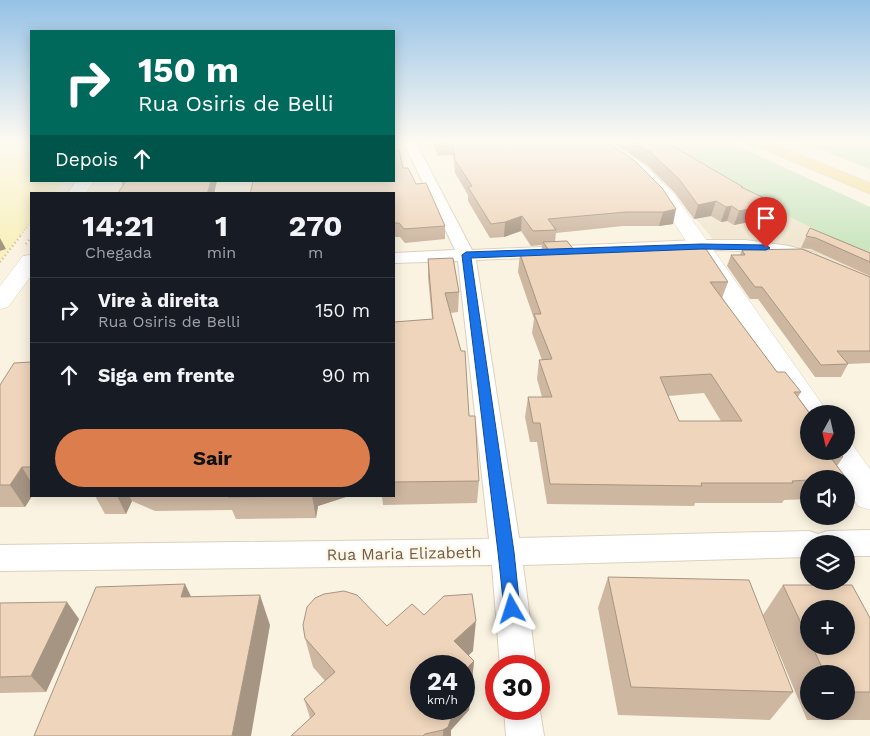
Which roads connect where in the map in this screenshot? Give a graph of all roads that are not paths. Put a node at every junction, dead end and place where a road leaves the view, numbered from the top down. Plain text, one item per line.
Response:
1 (426, 175) edge
2 (644, 175) edge
3 (838, 175) edge
4 (870, 189) edge
5 (701, 246) junction
6 (466, 255) junction
7 (395, 258) edge
8 (828, 265) edge
9 (28, 270) edge
10 (0, 302) edge
11 (808, 405) edge
12 (846, 460) edge
13 (870, 496) edge
14 (855, 543) edge
15 (870, 543) edge
16 (800, 544) edge
17 (506, 552) junction
18 (0, 558) edge
19 (517, 655) edge
20 (523, 720) edge
21 (525, 736) edge

1 - 6 street
2 - 5 main road
3 - 4 main road
5 - 6 street
5 - 8 street
5 - 11 main road
6 - 7 street
6 - 17 street
9 - 10 main road
12 - 13 main road
14 - 15 street
16 - 17 street, Rua Maria Elizabeth
17 - 18 street, Rua Maria Elizabeth
17 - 19 street
20 - 21 street

